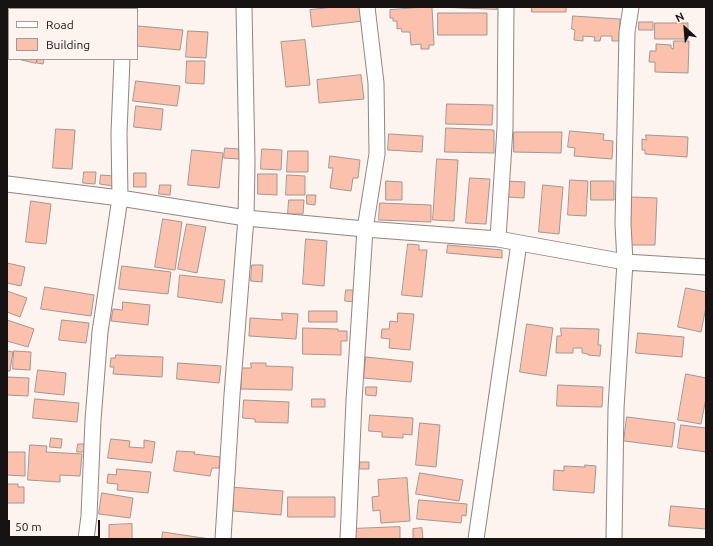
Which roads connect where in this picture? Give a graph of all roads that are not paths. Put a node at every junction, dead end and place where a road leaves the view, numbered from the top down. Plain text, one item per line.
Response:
1 (244, 7) edge
2 (367, 7) edge
3 (506, 7) edge
4 (631, 7) edge
5 (122, 60) edge
6 (7, 184) edge
7 (120, 198) junction
8 (246, 218) junction
9 (365, 229) junction
10 (498, 239) junction
11 (519, 243) junction
12 (625, 262) junction
13 (706, 267) edge
14 (86, 539) edge
15 (223, 539) edge
16 (348, 539) edge
17 (476, 539) edge
18 (614, 539) edge

1 - 8 street
2 - 9 street
3 - 10 street
4 - 12 street
5 - 7 street
6 - 7 street
7 - 8 street
7 - 14 street
8 - 9 street
8 - 15 street
9 - 10 street
9 - 16 street
10 - 11 street
11 - 12 street
11 - 17 street
12 - 13 street
12 - 18 street

